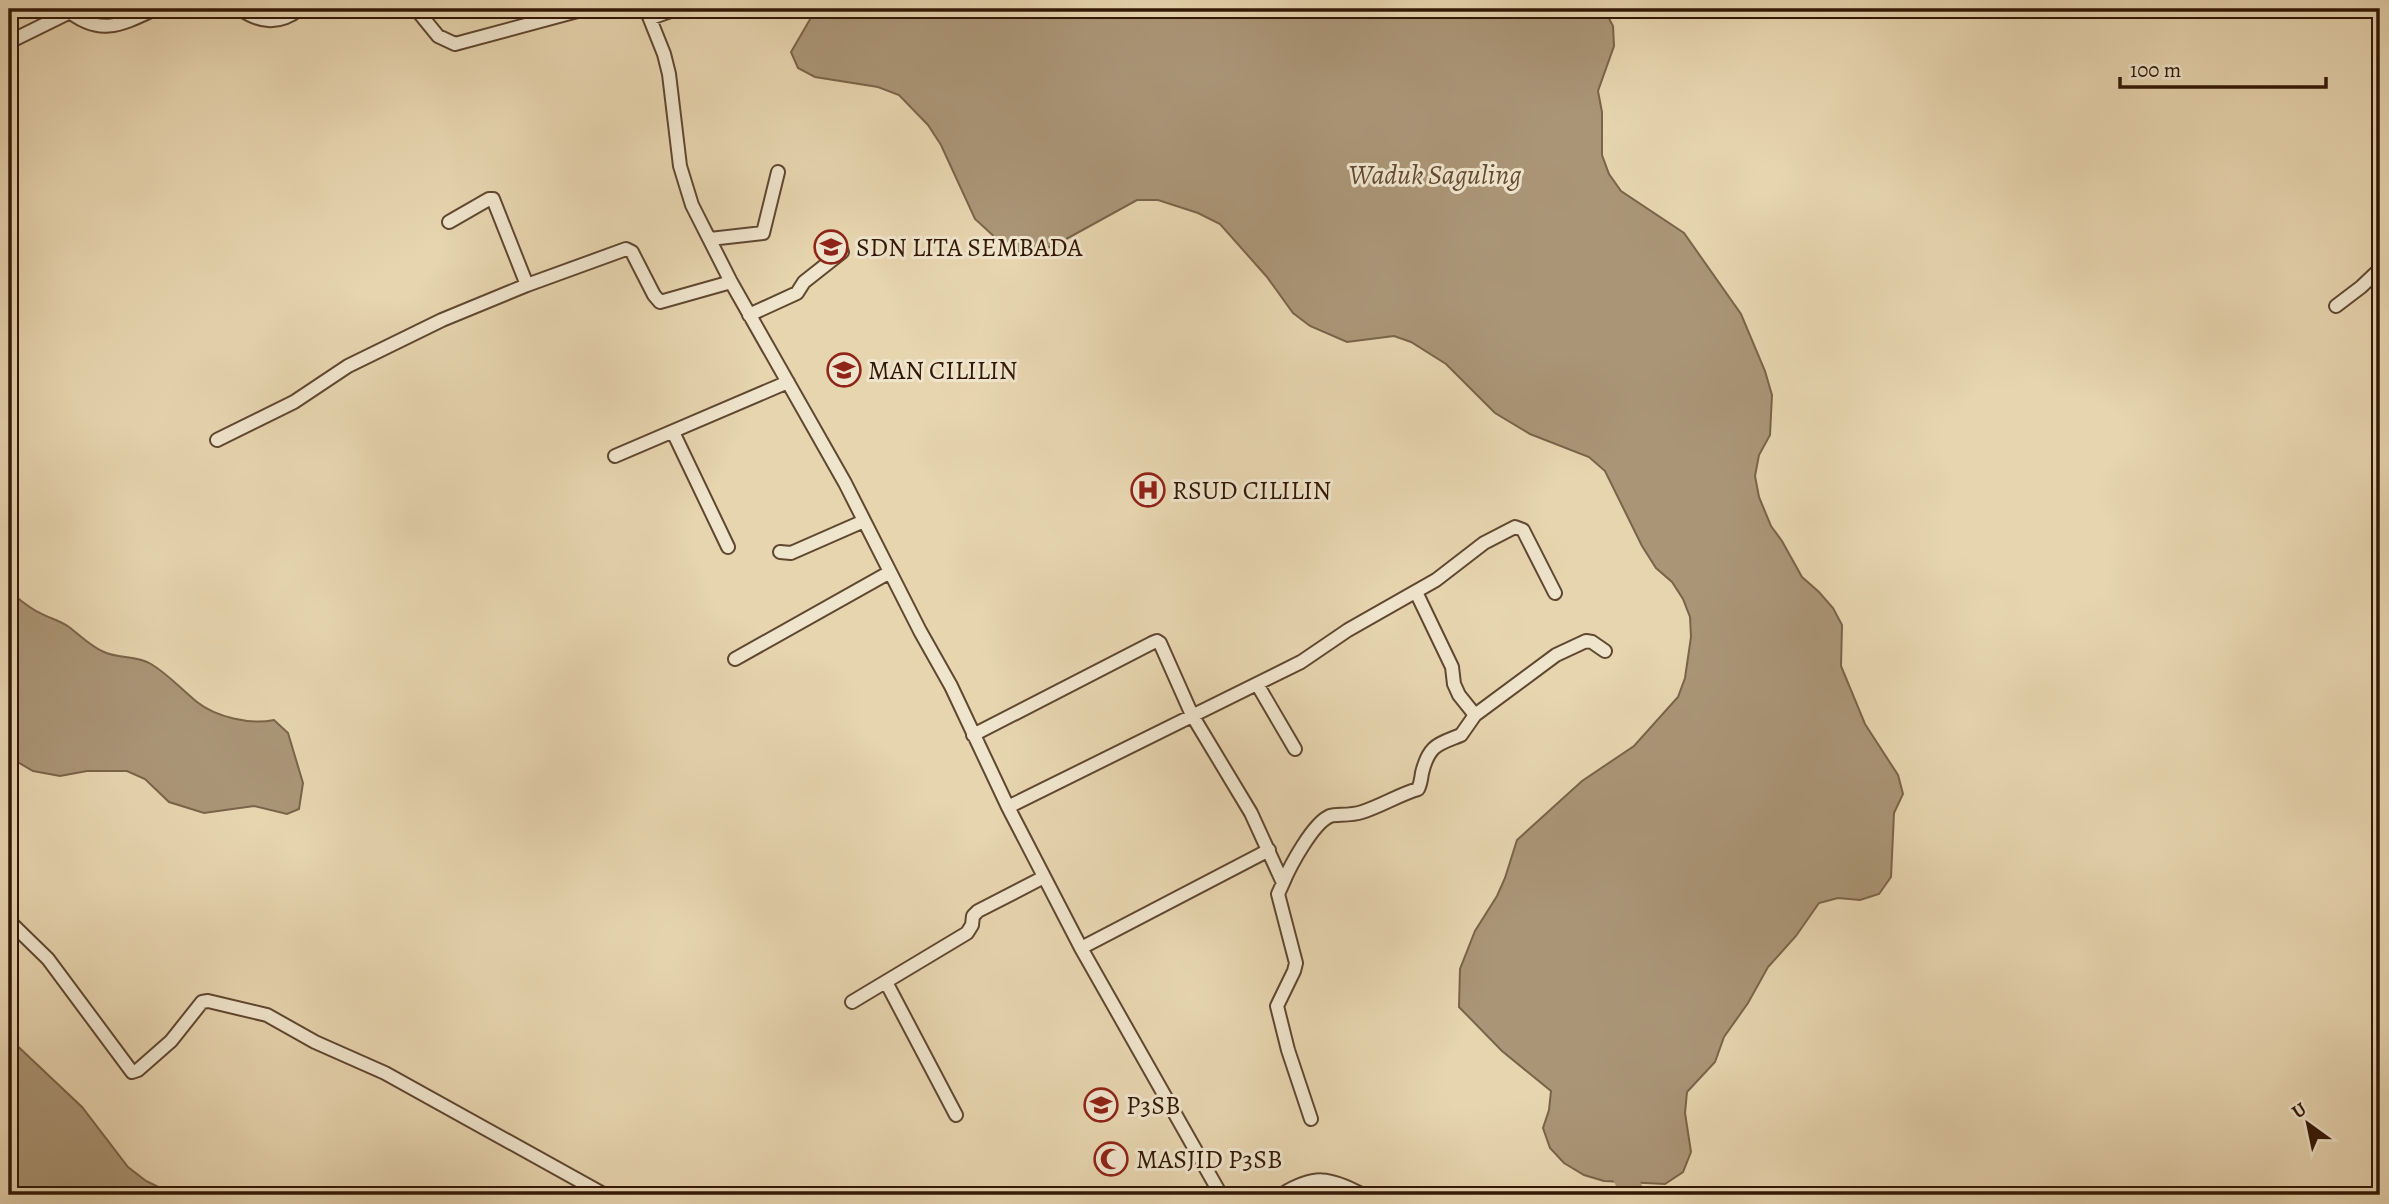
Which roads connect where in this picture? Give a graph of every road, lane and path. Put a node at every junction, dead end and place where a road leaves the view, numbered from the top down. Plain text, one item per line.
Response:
1 (17, 9) edge
2 (155, 9) edge
3 (240, 9) edge
4 (300, 9) edge
5 (416, 9) edge
6 (585, 9) edge
7 (676, 9) edge
8 (68, 10) edge
9 (9, 13) edge
10 (649, 13) edge
11 (9, 43) edge
12 (778, 172) dead end
13 (449, 222) dead end
14 (710, 239) junction
15 (842, 252) dead end
16 (2380, 269) edge
17 (731, 282) junction
18 (527, 285) junction
19 (2336, 306) dead end
20 (750, 315) junction
21 (788, 382) junction
22 (673, 432) junction
23 (217, 440) dead end
24 (615, 456) dead end
25 (864, 521) junction
26 (728, 547) dead end
27 (780, 552) dead end
28 (890, 572) junction
29 (1416, 592) junction
30 (1555, 593) dead end
31 (1605, 652) dead end
32 (735, 659) dead end
33 (1257, 684) junction
34 (1192, 715) junction
35 (1475, 715) junction
36 (973, 735) junction
37 (1295, 749) dead end
38 (1008, 807) junction
39 (1269, 850) junction
40 (1044, 877) junction
41 (1283, 883) junction
42 (9, 921) edge
43 (1081, 948) junction
44 (886, 982) junction
45 (852, 1002) dead end
46 (956, 1115) dead end
47 (1311, 1119) dead end
48 (605, 1195) edge
49 (1221, 1195) edge
50 (1281, 1195) edge
51 (1363, 1195) edge

1 - 9 street
2 - 8 street
3 - 4 street
5 - 6 street
7 - 10 street
8 - 11 street
10 - 14 street
12 - 14 street
13 - 18 street
14 - 17 street
15 - 20 street
16 - 19 street
17 - 18 street
17 - 20 street
18 - 23 street
20 - 21 street
21 - 22 street
21 - 25 street
22 - 24 street
22 - 26 street
25 - 27 street
25 - 28 street
28 - 32 street
28 - 36 street
29 - 30 street
29 - 33 street
29 - 35 street
31 - 35 street
33 - 34 street
33 - 37 street
34 - 36 street
34 - 38 street
34 - 39 street
35 - 41 street
36 - 38 street
38 - 40 street
39 - 41 street
39 - 43 street
40 - 43 street
40 - 44 street
41 - 47 street
42 - 48 street
43 - 49 street
44 - 45 street
44 - 46 street
50 - 51 street

